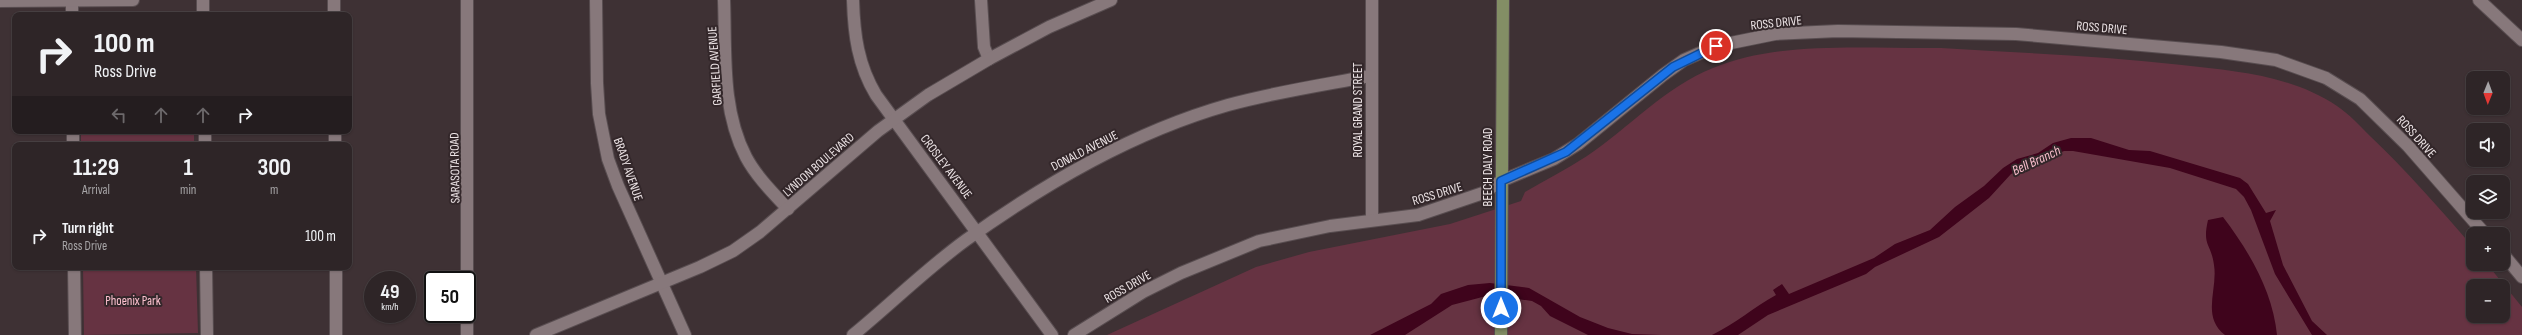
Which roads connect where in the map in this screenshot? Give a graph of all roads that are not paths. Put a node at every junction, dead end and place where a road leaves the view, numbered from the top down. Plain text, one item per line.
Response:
1 (72, 0) edge
2 (88, 0) edge
3 (133, 0) edge
4 (203, 0) edge
5 (334, 0) edge
6 (467, 0) edge
7 (596, 0) edge
8 (724, 0) edge
9 (853, 0) edge
10 (981, 0) edge
11 (1111, 0) edge
12 (1372, 0) edge
13 (1502, 0) edge
14 (2479, 0) edge
15 (0, 1) edge
16 (72, 12) edge
17 (203, 12) edge
18 (334, 12) edge
19 (2522, 40) edge
20 (989, 59) junction
21 (1370, 76) junction
22 (894, 119) junction
23 (1501, 181) junction
24 (788, 208) junction
25 (1372, 220) junction
26 (2479, 227) edge
27 (978, 232) junction
28 (2510, 262) edge
29 (74, 270) edge
30 (206, 270) edge
31 (336, 270) edge
32 (2522, 277) edge
33 (661, 283) junction
34 (1501, 329) edge
35 (75, 335) edge
36 (207, 335) edge
37 (336, 335) edge
38 (467, 335) edge
39 (536, 335) edge
40 (685, 335) edge
41 (853, 335) edge
42 (1052, 335) edge
43 (1074, 335) edge

1 - 2 street
1 - 15 street
1 - 16 street
2 - 3 street
4 - 17 street
5 - 18 street
6 - 38 street, SARASOTA ROAD
7 - 33 street, BRADY AVENUE
8 - 24 street, GARFIELD AVENUE
9 - 22 street, CROSLEY AVENUE
10 - 20 street
11 - 20 street, LYNDON BOULEVARD
12 - 21 street, ROYAL GRAND STREET
13 - 23 main road, BEECH DALY ROAD
14 - 19 street
20 - 22 street, LYNDON BOULEVARD
21 - 25 street, ROYAL GRAND STREET
21 - 27 street, DONALD AVENUE
22 - 24 street, LYNDON BOULEVARD
22 - 27 street, CROSLEY AVENUE
23 - 25 street, ROSS DRIVE
23 - 26 street, ROSS DRIVE
23 - 34 main road, BEECH DALY ROAD
24 - 33 street, LYNDON BOULEVARD
25 - 43 street, ROSS DRIVE
27 - 41 street, DONALD AVENUE
27 - 42 street, CROSLEY AVENUE
28 - 32 street
29 - 35 street
30 - 36 street
31 - 37 street
33 - 39 street, LYNDON BOULEVARD
33 - 40 street, BRADY AVENUE

